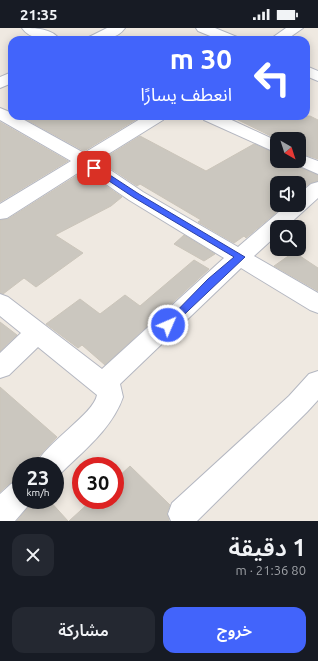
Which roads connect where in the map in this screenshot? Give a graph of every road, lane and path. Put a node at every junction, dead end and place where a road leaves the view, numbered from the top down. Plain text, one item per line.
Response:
1 (29, 28) edge
2 (118, 28) edge
3 (202, 28) edge
4 (296, 28) edge
5 (45, 36) edge
6 (102, 36) edge
7 (222, 36) edge
8 (283, 36) edge
9 (12, 120) edge
10 (150, 120) edge
11 (218, 120) edge
12 (270, 145) edge
13 (83, 160) junction
14 (306, 162) edge
15 (318, 168) edge
16 (318, 188) edge
17 (306, 199) edge
18 (291, 212) edge
19 (0, 213) edge
20 (240, 257) junction
21 (0, 302) edge
22 (318, 304) edge
23 (38, 333) junction
24 (0, 368) edge
25 (318, 382) edge
26 (103, 384) junction
27 (58, 457) edge
28 (12, 503) edge
29 (183, 514) dead end
30 (0, 515) edge

1 - 5 street
2 - 6 street
3 - 7 street
4 - 8 street
9 - 13 street
10 - 13 street
11 - 12 street
13 - 19 street
13 - 20 street
14 - 15 street
16 - 17 street
18 - 20 street
20 - 22 street
20 - 26 street
21 - 23 street
23 - 24 street
23 - 26 street
25 - 29 street
26 - 27 street
28 - 30 street

